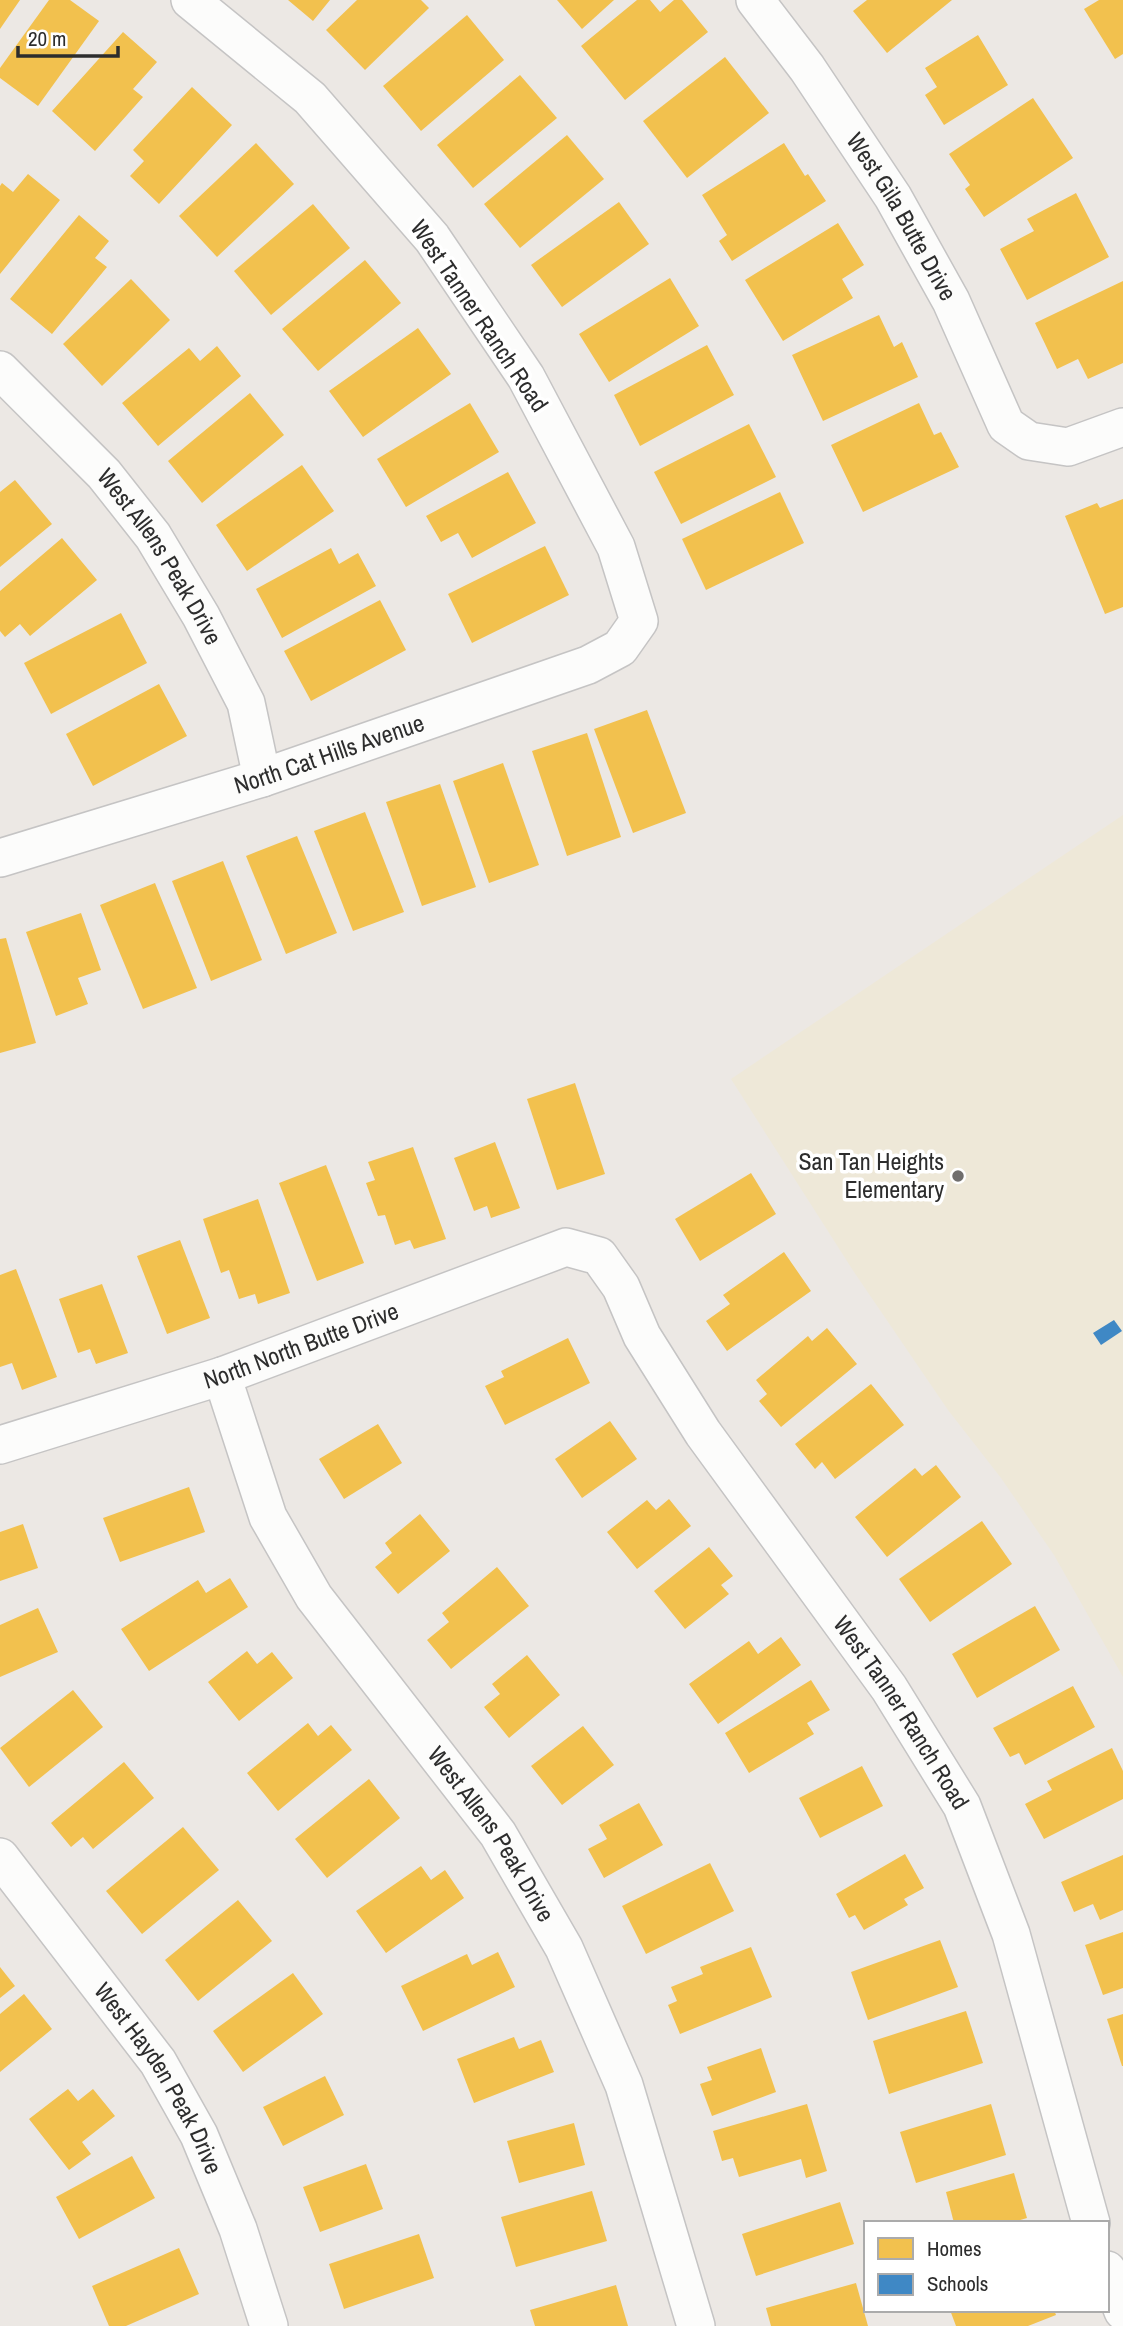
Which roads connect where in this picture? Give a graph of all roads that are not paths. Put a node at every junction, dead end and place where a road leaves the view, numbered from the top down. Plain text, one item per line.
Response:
1 (190, 0) edge
2 (755, 0) edge
3 (0, 370) edge
4 (1123, 427) edge
5 (639, 621) joint
6 (262, 778) junction
7 (0, 859) edge
8 (599, 1256) joint
9 (222, 1376) junction
10 (0, 1445) edge
11 (0, 1857) edge
12 (1090, 2221) edge
13 (1109, 2275) edge
14 (1123, 2311) edge
15 (269, 2326) edge
16 (696, 2326) edge

1 - 5 street, West Tanner Ranch Road
2 - 4 street, West Gila Butte Drive
3 - 6 street, West Allens Peak Drive
5 - 6 street, North Cat Hills Avenue
6 - 7 street, North Cat Hills Avenue
8 - 9 street, North North Butte Drive
8 - 12 street, West Tanner Ranch Road
9 - 10 street, North North Butte Drive
9 - 16 street, West Allens Peak Drive
11 - 15 street, West Hayden Peak Drive
13 - 14 street

